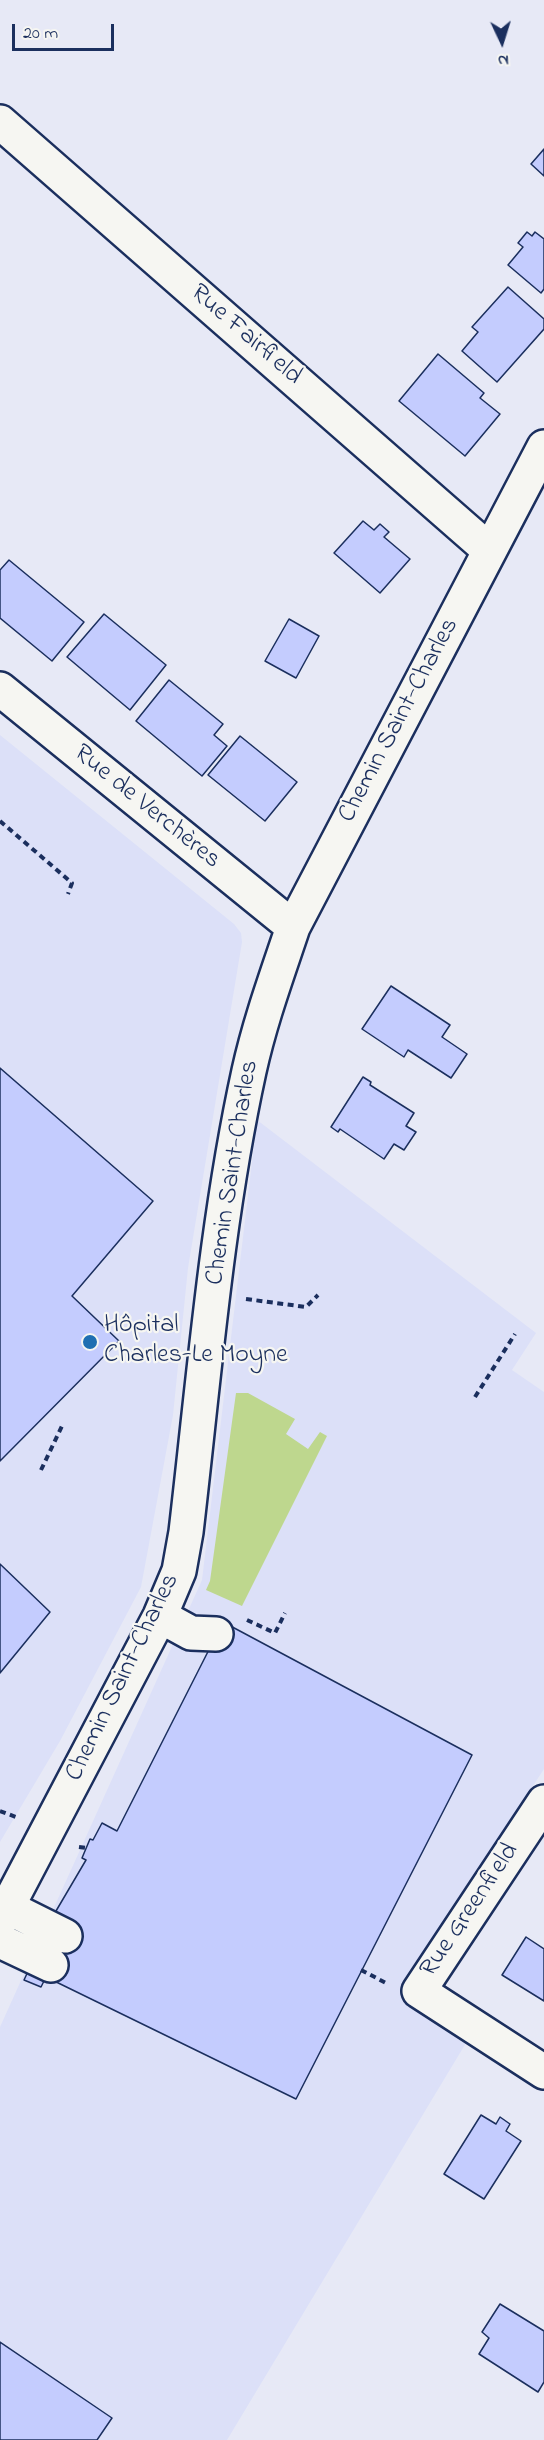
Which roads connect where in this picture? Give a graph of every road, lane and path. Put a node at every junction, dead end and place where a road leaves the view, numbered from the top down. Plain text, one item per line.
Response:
1 (0, 122) edge
2 (544, 447) edge
3 (489, 550) junction
4 (0, 689) edge
5 (0, 821) edge
6 (68, 894) dead end
7 (293, 927) junction
8 (318, 1295) dead end
9 (240, 1298) dead end
10 (515, 1334) dead end
11 (475, 1397) dead end
12 (62, 1426) dead end
13 (41, 1470) dead end
14 (160, 1617) junction
15 (205, 1639) dead end
16 (544, 1802) edge
17 (0, 1811) edge
18 (20, 1818) dead end
19 (80, 1847) dead end
20 (86, 1848) dead end
21 (6, 1911) edge
22 (0, 1941) edge
23 (361, 1970) dead end
24 (407, 1990) junction
25 (544, 2072) edge

1 - 3 street, Rue Fairfield
2 - 3 street, Chemin Saint-Charles
3 - 7 street, Chemin Saint-Charles
4 - 7 street, Rue de Verchères
5 - 6 path
7 - 14 street, Chemin Saint-Charles
8 - 9 path
10 - 11 path
12 - 13 path
14 - 15 street
14 - 21 street, Chemin Saint-Charles
16 - 24 street, Rue Greenfield
17 - 18 path
19 - 20 path
21 - 22 street
23 - 24 path
24 - 25 street

